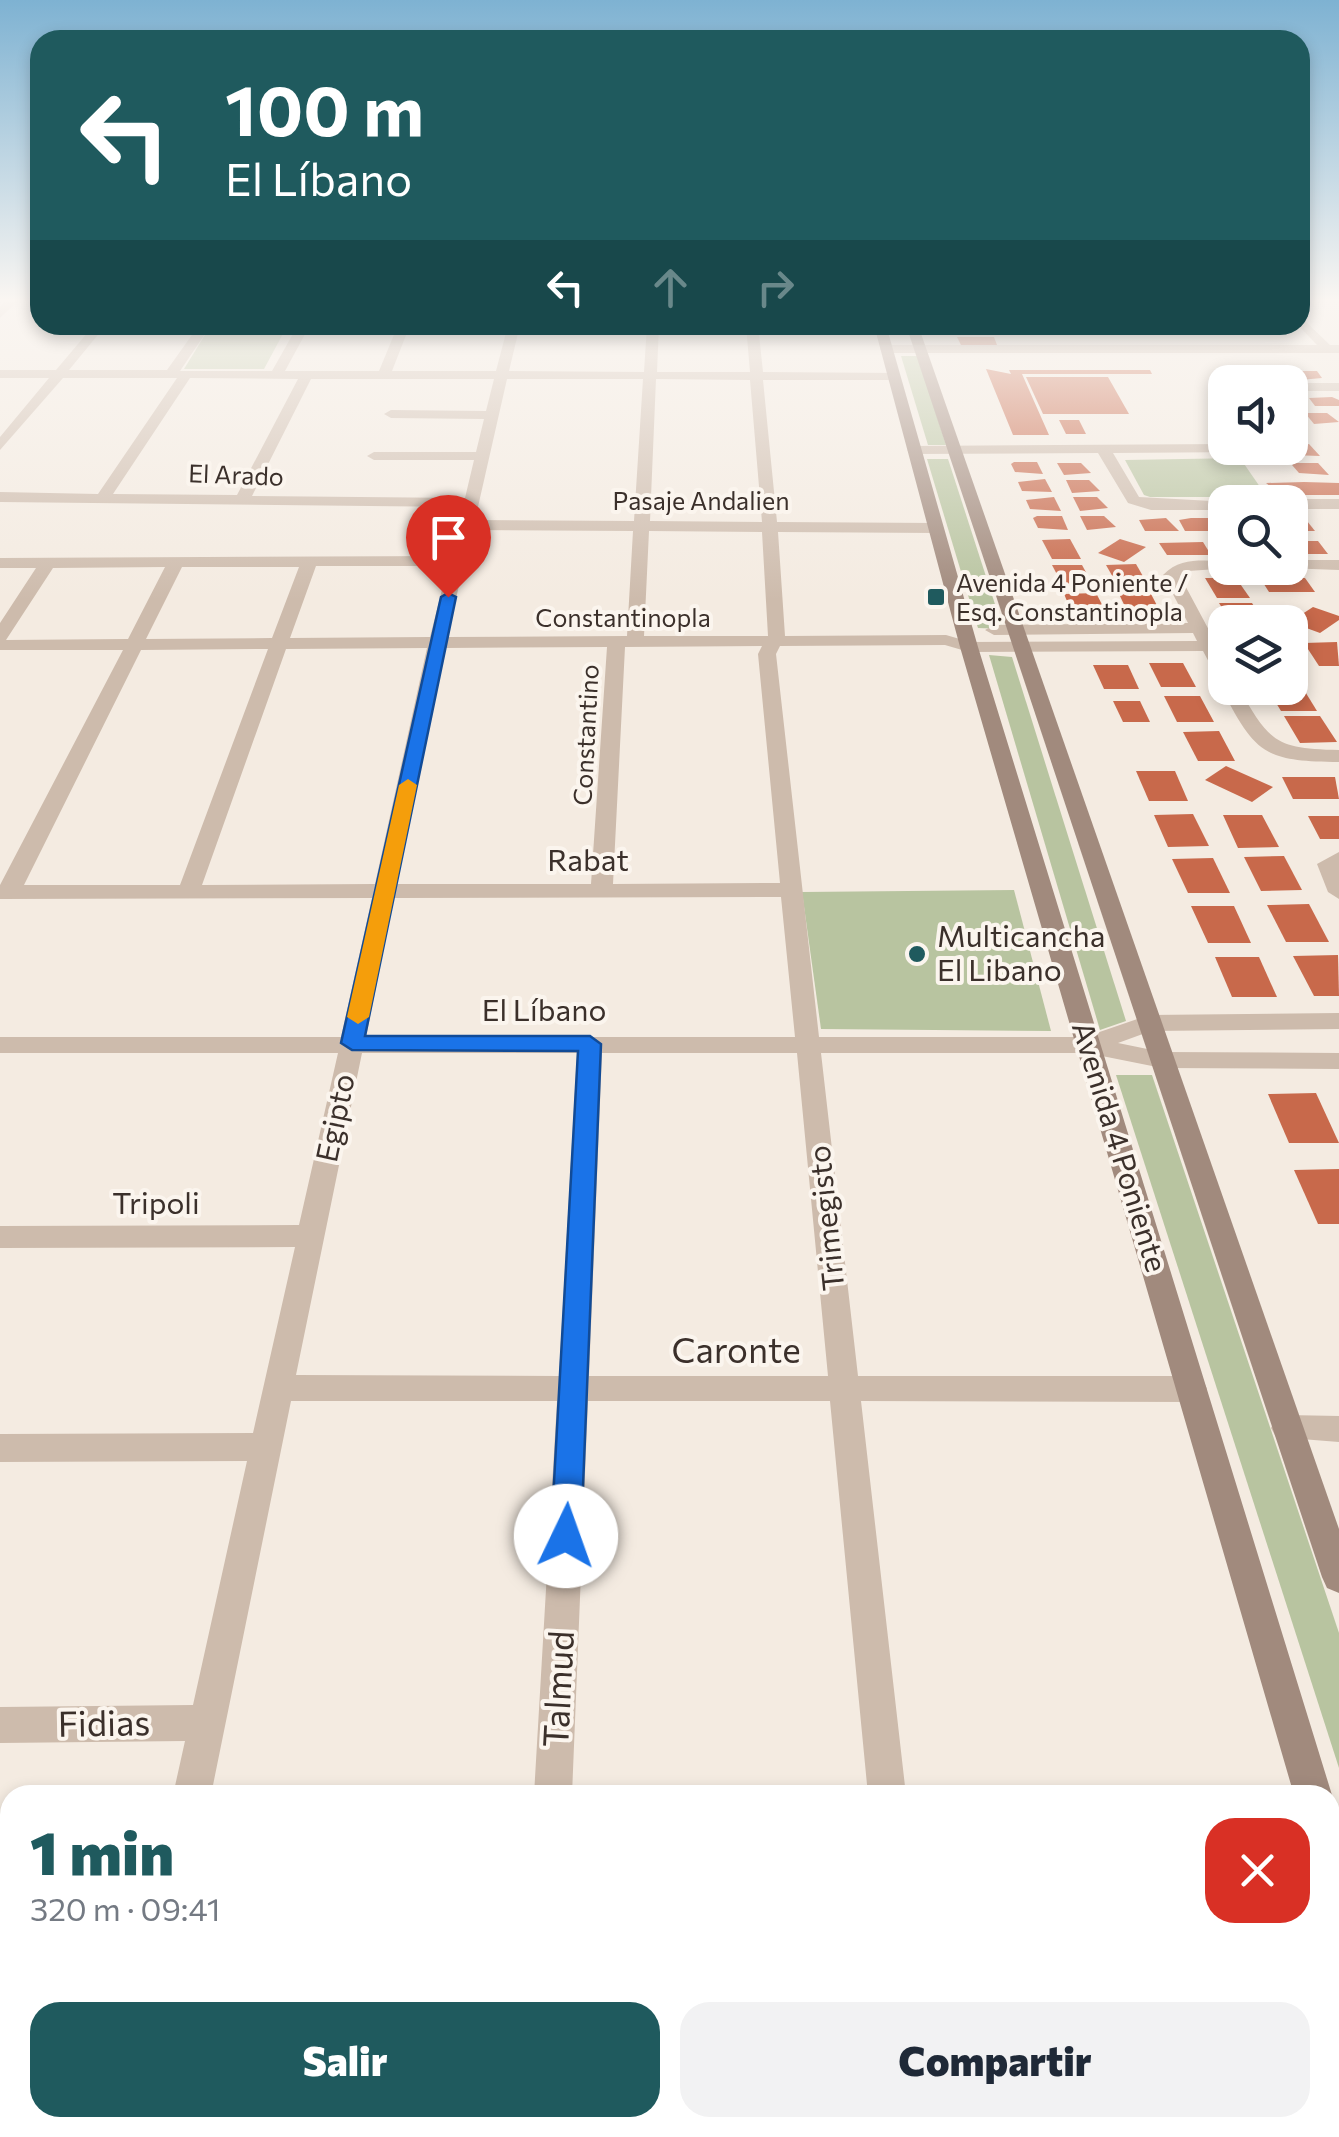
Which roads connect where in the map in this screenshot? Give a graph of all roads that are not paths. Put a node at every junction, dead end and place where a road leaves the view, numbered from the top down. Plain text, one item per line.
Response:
1 (37, 401) edge
2 (163, 401) edge
3 (293, 401) edge
4 (495, 401) edge
5 (649, 401) edge
6 (758, 401) edge
7 (901, 401) edge
8 (937, 401) edge
9 (391, 414) dead end
10 (491, 415) junction
11 (0, 446) edge
12 (1208, 449) edge
13 (914, 450) junction
14 (954, 450) junction
15 (1102, 450) junction
16 (374, 456) dead end
17 (482, 456) junction
18 (0, 497) edge
19 (103, 498) junction
20 (243, 498) junction
21 (470, 503) junction
22 (1208, 504) edge
23 (1308, 504) edge
24 (1339, 504) edge
25 (465, 525) junction
26 (642, 526) junction
27 (770, 527) junction
28 (936, 528) junction
29 (457, 561) junction
30 (0, 562) edge
31 (48, 562) junction
32 (176, 562) junction
33 (310, 562) junction
34 (1339, 565) edge
35 (1208, 566) edge
36 (1308, 566) edge
37 (0, 636) edge
38 (1204, 638) junction
39 (960, 639) junction
40 (1018, 639) junction
41 (774, 642) junction
42 (626, 643) junction
43 (279, 644) junction
44 (438, 644) junction
45 (134, 645) junction
46 (1208, 645) edge
47 (0, 646) edge
48 (1240, 705) edge
49 (1339, 756) edge
50 (1339, 858) edge
51 (792, 890) junction
52 (602, 891) junction
53 (5, 892) edge
54 (188, 892) junction
55 (385, 892) junction
56 (1339, 892) edge
57 (1339, 1021) edge
58 (1149, 1023) junction
59 (352, 1043) junction
60 (590, 1044) junction
61 (808, 1044) junction
62 (0, 1045) edge
63 (1087, 1045) junction
64 (1162, 1060) junction
65 (1339, 1060) edge
66 (312, 1236) junction
67 (0, 1237) edge
68 (279, 1388) junction
69 (573, 1388) junction
70 (844, 1388) junction
71 (1192, 1389) junction
72 (1287, 1428) junction
73 (1339, 1428) edge
74 (266, 1447) junction
75 (0, 1448) edge
76 (1339, 1577) edge
77 (208, 1723) junction
78 (0, 1726) edge
79 (194, 1785) edge
80 (554, 1785) edge
81 (886, 1785) edge
82 (1311, 1785) edge

1 - 11 street
2 - 19 street
3 - 20 street
4 - 10 street, Egipto
5 - 26 street, Constantino
6 - 27 street, Trimegisto
7 - 13 street, Avenida 4 Poniente
8 - 14 street
9 - 10 street
10 - 17 street, Egipto
12 - 15 street
13 - 14 street
13 - 28 street, Avenida 4 Poniente
14 - 15 street
14 - 40 street
15 - 22 street
16 - 17 street
17 - 21 street, Egipto
18 - 19 street, El Arado
19 - 20 street, El Arado
20 - 21 street, El Arado
21 - 25 street, Egipto
23 - 24 street
25 - 26 street, Pasaje Andalien
25 - 29 street, Egipto
26 - 27 street, Pasaje Andalien
26 - 42 street, Constantino
27 - 28 street, Pasaje Andalien
27 - 41 street, Trimegisto
28 - 39 street, Avenida 4 Poniente
29 - 33 street
29 - 44 street, Egipto
30 - 31 street
31 - 32 street
31 - 37 street
32 - 33 street
32 - 45 street
33 - 43 street
34 - 36 street
35 - 38 street
38 - 40 street, Constantinopla
38 - 46 street
39 - 40 street, Constantinopla
39 - 41 street, Constantinopla
39 - 63 street, Avenida 4 Poniente
40 - 58 street
41 - 42 street, Constantinopla
41 - 51 street, Trimegisto
42 - 44 street, Constantinopla
42 - 52 street, Constantino
43 - 44 street, Constantinopla
43 - 45 street, Constantinopla
43 - 54 street
44 - 55 street, Egipto
45 - 47 street, Constantinopla
45 - 53 street
48 - 49 street
50 - 56 street
51 - 52 street, Rabat
51 - 61 street, Trimegisto
52 - 55 street, Rabat
53 - 54 street, Rabat
54 - 55 street, Rabat
55 - 59 street, Egipto
57 - 58 street, El Líbano
58 - 63 street, El Líbano
58 - 64 street
59 - 60 street, El Líbano
59 - 62 street, El Líbano
59 - 66 street, Egipto
60 - 61 street, El Líbano
60 - 69 street, Talmud
61 - 63 street, El Líbano
61 - 70 street, Trimegisto
63 - 64 street, El Líbano
63 - 71 street, Avenida 4 Poniente
64 - 65 street, El Líbano
64 - 72 street
66 - 67 street, Tripoli
66 - 68 street, Egipto
68 - 69 street, Caronte
68 - 74 street, Egipto
69 - 70 street, Caronte
69 - 80 street, Talmud
70 - 71 street, Caronte
70 - 81 street, Trimegisto
71 - 82 street, Avenida 4 Poniente
72 - 73 street
72 - 76 street
74 - 75 street
74 - 77 street, Egipto
77 - 78 street, Fidias
77 - 79 street, Egipto

